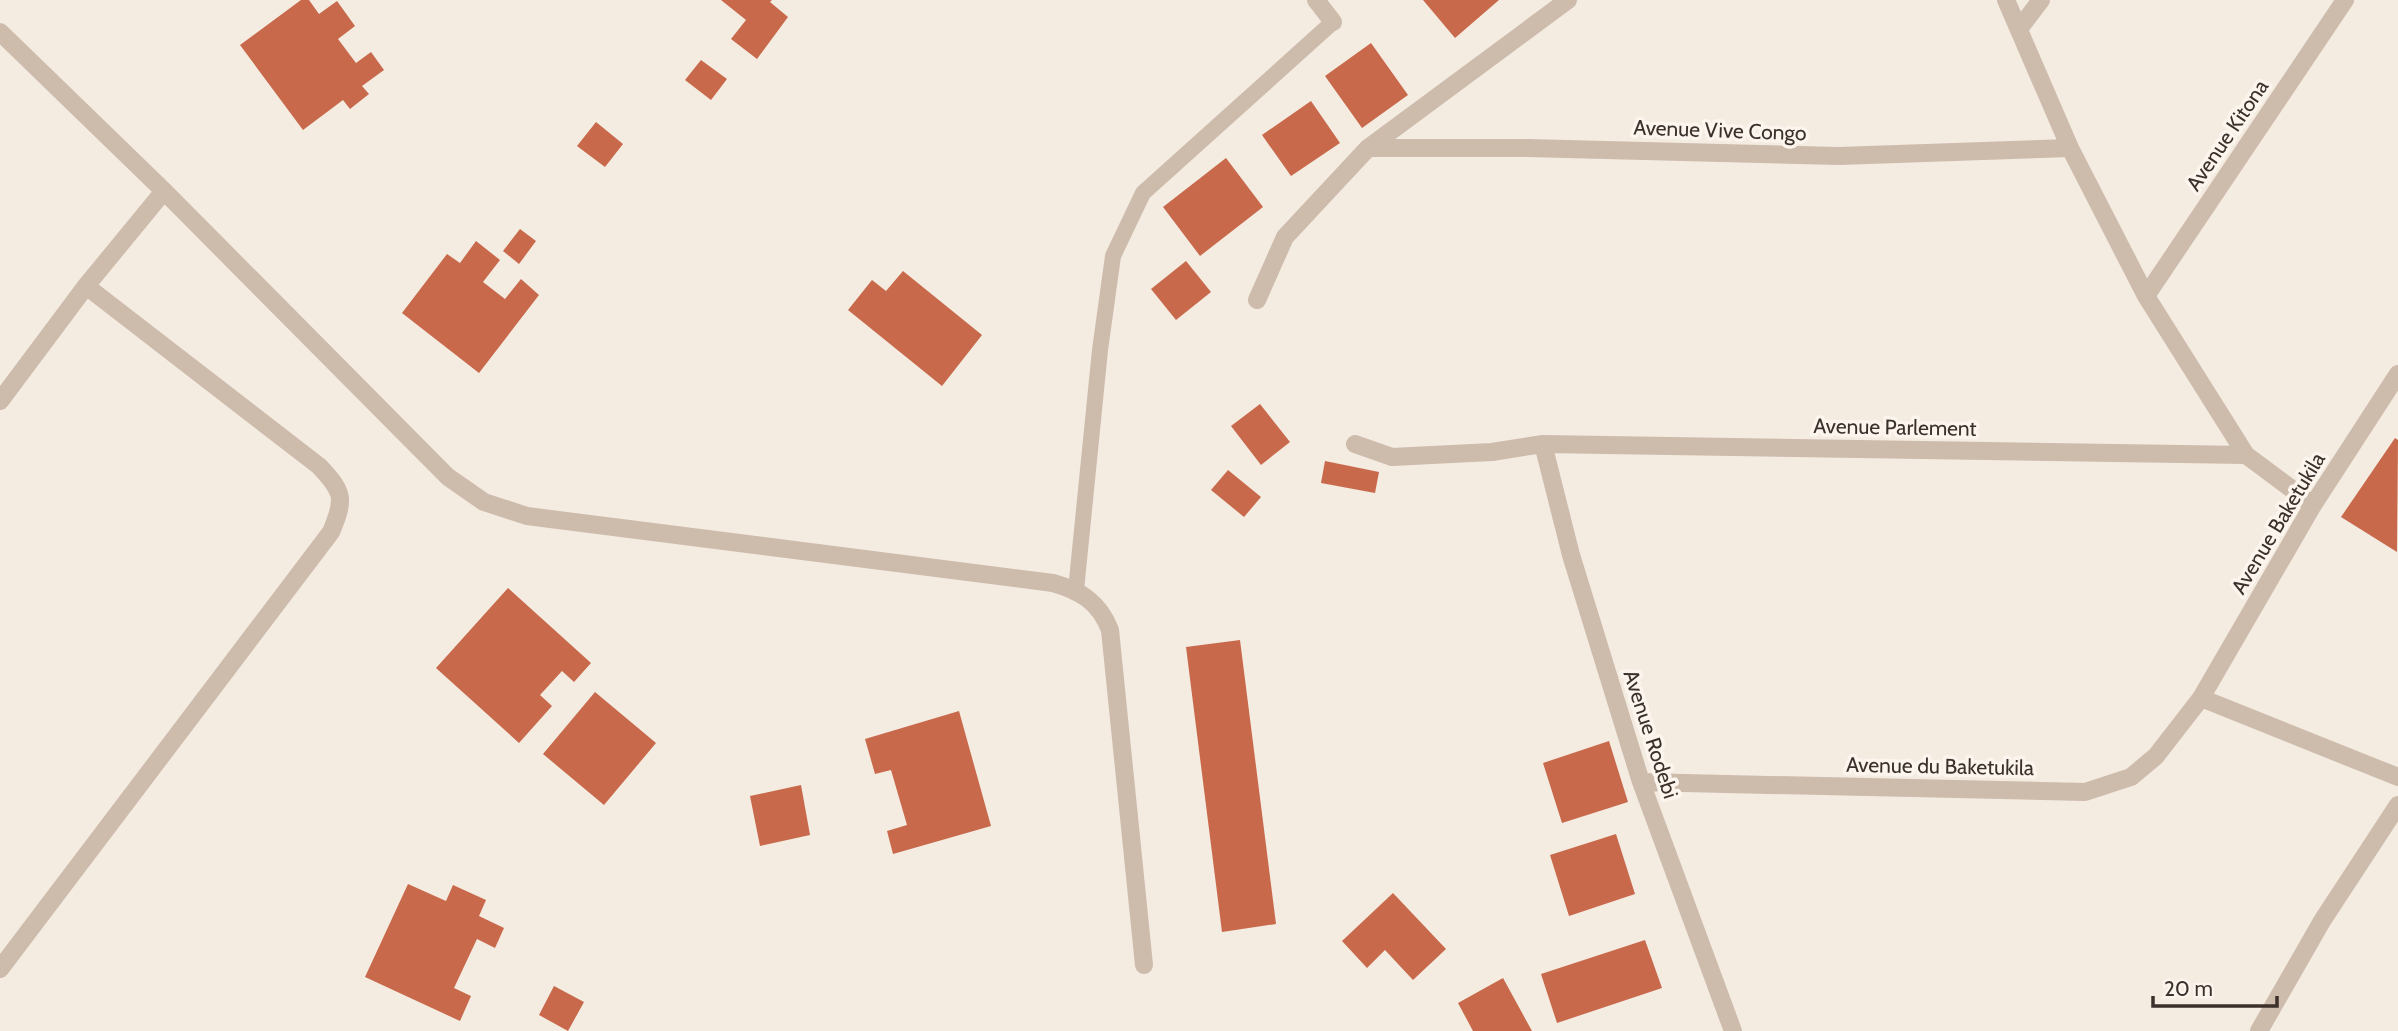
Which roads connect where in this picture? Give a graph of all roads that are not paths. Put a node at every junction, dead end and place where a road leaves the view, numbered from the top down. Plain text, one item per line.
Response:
1 (1316, 0) edge
2 (1568, 0) edge
3 (2006, 0) edge
4 (2041, 0) edge
5 (2345, 0) edge
6 (1333, 22) joint
7 (2019, 29) junction
8 (0, 32) edge
9 (1368, 148) junction
10 (2070, 148) junction
11 (164, 191) junction
12 (86, 286) junction
13 (2146, 296) junction
14 (1256, 300) dead end
15 (2398, 374) edge
16 (0, 401) edge
17 (1355, 444) dead end
18 (1543, 444) junction
19 (2246, 455) junction
20 (2313, 505) junction
21 (1076, 590) junction
22 (2201, 698) junction
23 (2398, 777) edge
24 (1641, 782) junction
25 (2398, 805) edge
26 (1144, 965) dead end
27 (0, 968) edge
28 (1733, 1031) edge
29 (2259, 1031) edge

1 - 6 street
2 - 9 street
3 - 7 street
4 - 7 street
5 - 13 street, Avenue Kitona
6 - 21 lane
7 - 10 street
8 - 11 street
9 - 10 street, Avenue Vive Congo
9 - 14 street
10 - 13 street
11 - 12 street
11 - 21 street
12 - 16 street
12 - 27 street
13 - 19 street
15 - 20 street, Avenue Baketukila
17 - 18 street, Avenue Parlement
18 - 19 street, Avenue Parlement
18 - 24 street, Avenue Rodebi
19 - 20 street
20 - 22 street, Avenue Baketukila
21 - 26 street
22 - 23 street
22 - 24 street, Avenue du Baketukila
24 - 28 street, Avenue Rodebi
25 - 29 street

